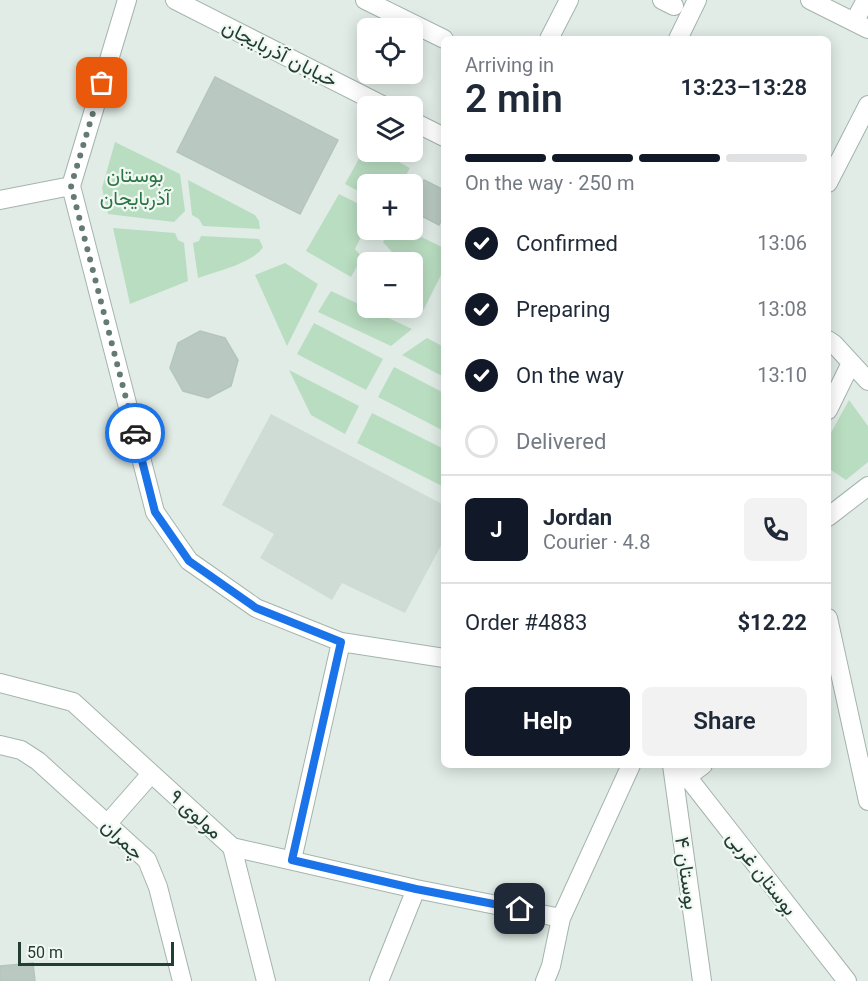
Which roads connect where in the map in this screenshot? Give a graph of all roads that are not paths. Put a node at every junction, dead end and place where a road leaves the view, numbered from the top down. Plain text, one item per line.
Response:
1 (127, 0) edge
2 (175, 0) edge
3 (365, 0) edge
4 (569, 0) edge
5 (698, 0) edge
6 (810, 0) edge
7 (866, 0) edge
8 (861, 26) edge
9 (551, 36) edge
10 (680, 36) edge
11 (441, 38) edge
12 (364, 96) edge
13 (868, 105) edge
14 (423, 126) edge
15 (441, 136) edge
16 (831, 177) edge
17 (71, 186) junction
18 (0, 200) edge
19 (831, 342) edge
20 (851, 363) junction
21 (868, 381) edge
22 (831, 403) edge
23 (868, 486) edge
24 (831, 515) edge
25 (341, 642) junction
26 (441, 658) edge
27 (832, 664) edge
28 (0, 683) edge
29 (0, 745) edge
30 (631, 768) edge
31 (672, 768) edge
32 (682, 771) edge
33 (151, 774) junction
34 (868, 801) edge
35 (108, 824) junction
36 (232, 847) junction
37 (292, 860) junction
38 (416, 889) junction
39 (561, 918) junction
40 (550, 976) edge
41 (182, 981) edge
42 (266, 981) edge
43 (379, 981) edge
44 (702, 981) edge
45 (847, 981) edge

1 - 17 street
2 - 12 street, خیابان آذربایجان
3 - 11 street
4 - 9 street
5 - 10 street
6 - 8 street
7 - 8 street
13 - 16 street
14 - 15 street
17 - 18 street
17 - 25 street
19 - 20 street
20 - 21 street
20 - 22 street
23 - 24 street
25 - 26 street
25 - 37 street
27 - 34 street
28 - 33 street, مولوی ۹
29 - 35 street, چمران
30 - 39 street
31 - 44 street, بوستان ۴
32 - 45 street, بوستان غربی
33 - 35 street
33 - 36 street, مولوی ۹
35 - 41 street, چمران
36 - 37 street, مولوی ۹
36 - 42 street
37 - 38 street, مولوی ۹
38 - 39 street, مولوی ۹
38 - 43 street
39 - 40 street

